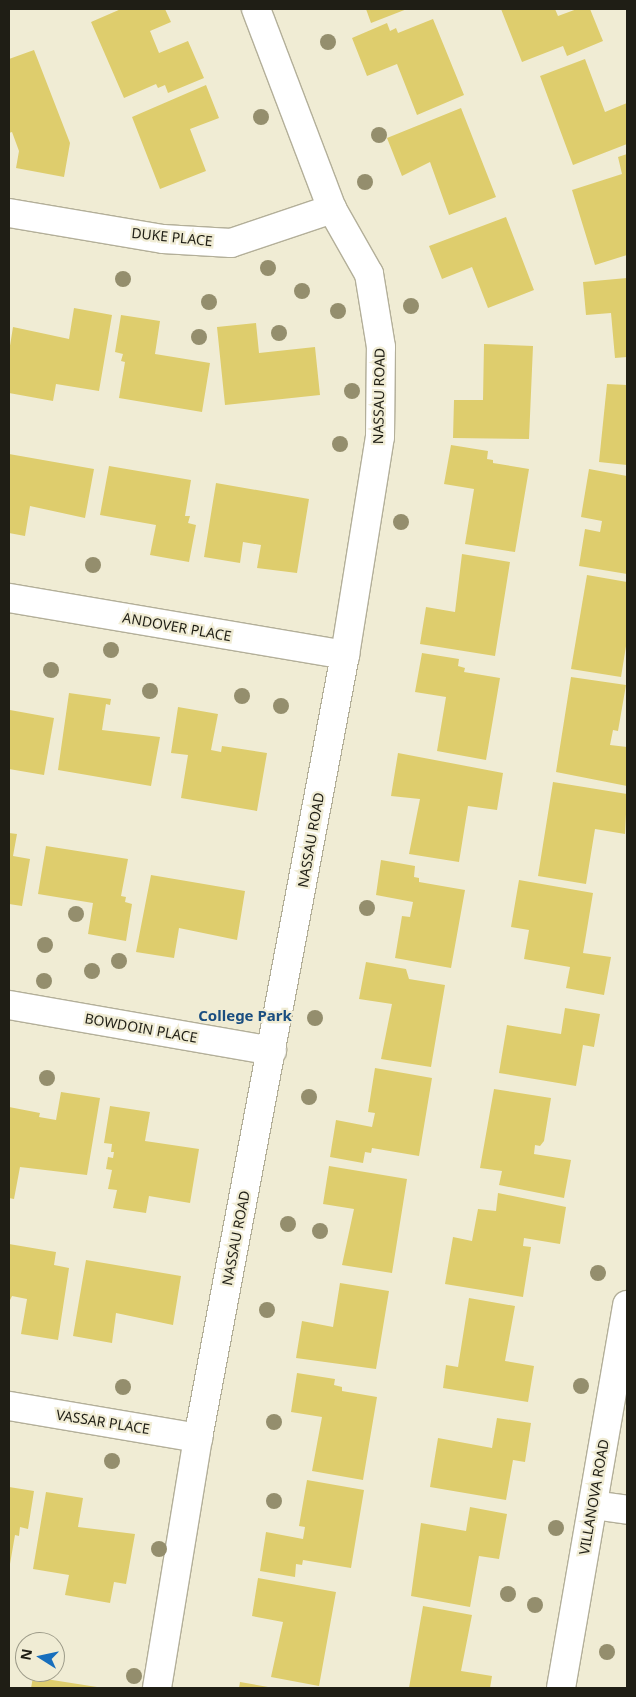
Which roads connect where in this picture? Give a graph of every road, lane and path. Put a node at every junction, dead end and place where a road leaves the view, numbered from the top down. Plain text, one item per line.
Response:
1 (256, 9) edge
2 (332, 210) junction
3 (9, 213) edge
4 (9, 598) edge
5 (345, 655) junction
6 (9, 1005) edge
7 (272, 1051) junction
8 (627, 1305) edge
9 (9, 1406) edge
10 (198, 1438) junction
11 (593, 1506) junction
12 (627, 1510) edge
13 (157, 1688) edge
14 (561, 1688) edge

1 - 2 street, NASSAU ROAD
2 - 3 street, DUKE PLACE
2 - 5 street, NASSAU ROAD
4 - 5 street, ANDOVER PLACE
5 - 7 street, NASSAU ROAD
6 - 7 street, BOWDOIN PLACE
7 - 10 street, NASSAU ROAD
8 - 11 street, VILLANOVA ROAD
9 - 10 street, VASSAR PLACE
10 - 13 street, NASSAU ROAD
11 - 12 street
11 - 14 street, VILLANOVA ROAD

